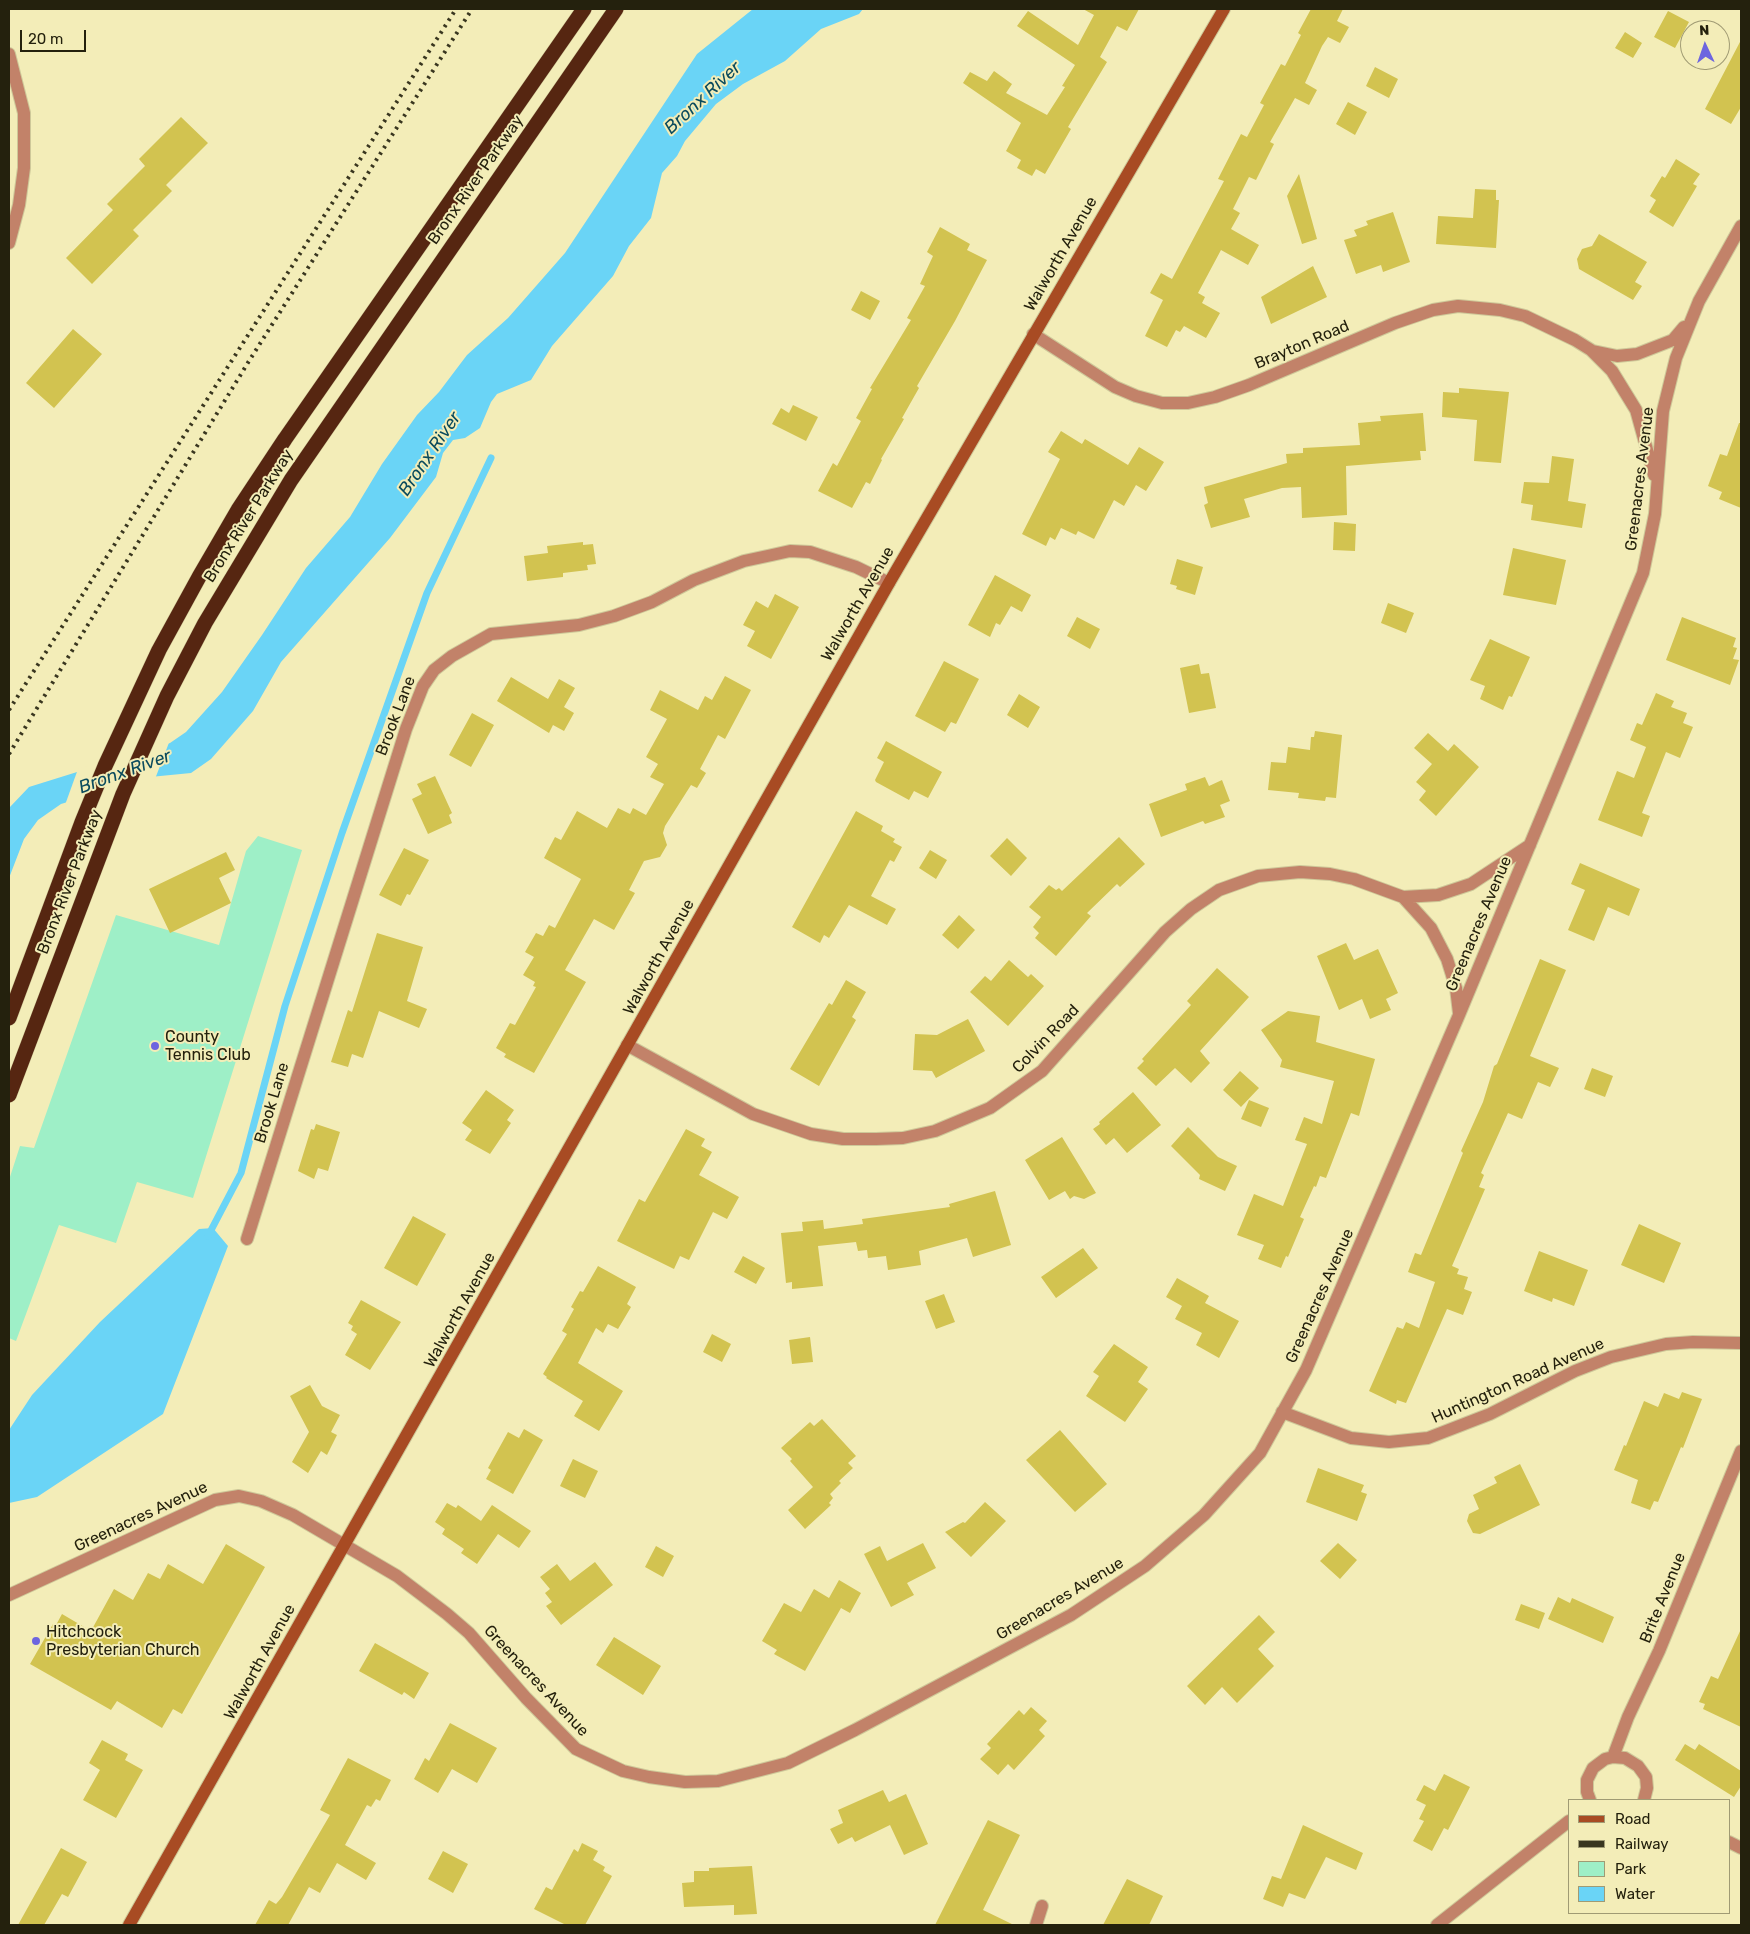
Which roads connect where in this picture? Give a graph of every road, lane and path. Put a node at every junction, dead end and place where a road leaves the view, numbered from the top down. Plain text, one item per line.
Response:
1 (584, 9) edge
2 (616, 9) edge
3 (1224, 9) edge
4 (9, 54) edge
5 (1741, 226) edge
6 (9, 243) edge
7 (1692, 318) junction
8 (1033, 334) junction
9 (1591, 350) junction
10 (1657, 489) junction
11 (889, 583) junction
12 (1530, 845) junction
13 (1403, 897) junction
14 (33, 951) junction
15 (9, 989) edge
16 (1459, 1015) junction
17 (9, 1018) edge
18 (628, 1045) junction
19 (9, 1095) edge
20 (247, 1239) dead end
21 (1741, 1343) edge
22 (1282, 1412) junction
23 (1741, 1451) edge
24 (344, 1545) junction
25 (9, 1594) edge
26 (1613, 1757) junction
27 (1590, 1799) edge
28 (1644, 1799) edge
29 (1568, 1822) edge
30 (1042, 1906) dead end
31 (1440, 1924) edge
32 (129, 1925) edge
33 (1036, 1925) edge

1 - 14 highway, Bronx River Parkway
2 - 19 highway, Bronx River Parkway
3 - 8 street, Walworth Avenue
4 - 6 street
5 - 7 street, Greenacres Avenue
7 - 9 street, Brayton Road
7 - 10 street, Greenacres Avenue
8 - 9 street, Brayton Road
8 - 11 street, Walworth Avenue
9 - 10 street, Brayton Road
10 - 12 street, Greenacres Avenue
11 - 18 street, Walworth Avenue
11 - 20 street, Brook Lane
12 - 13 street, Colvin Road
12 - 16 street, Greenacres Avenue
13 - 16 street, Colvin Road
13 - 18 street, Colvin Road
14 - 15 highway
14 - 17 highway, Bronx River Parkway
16 - 22 street, Greenacres Avenue
18 - 24 street, Walworth Avenue
21 - 22 street, Huntington Road Avenue
22 - 24 street, Greenacres Avenue
23 - 26 street, Brite Avenue
24 - 25 street, Greenacres Avenue
24 - 32 street, Walworth Avenue
26 - 27 street
26 - 28 street
29 - 31 street
30 - 33 street

